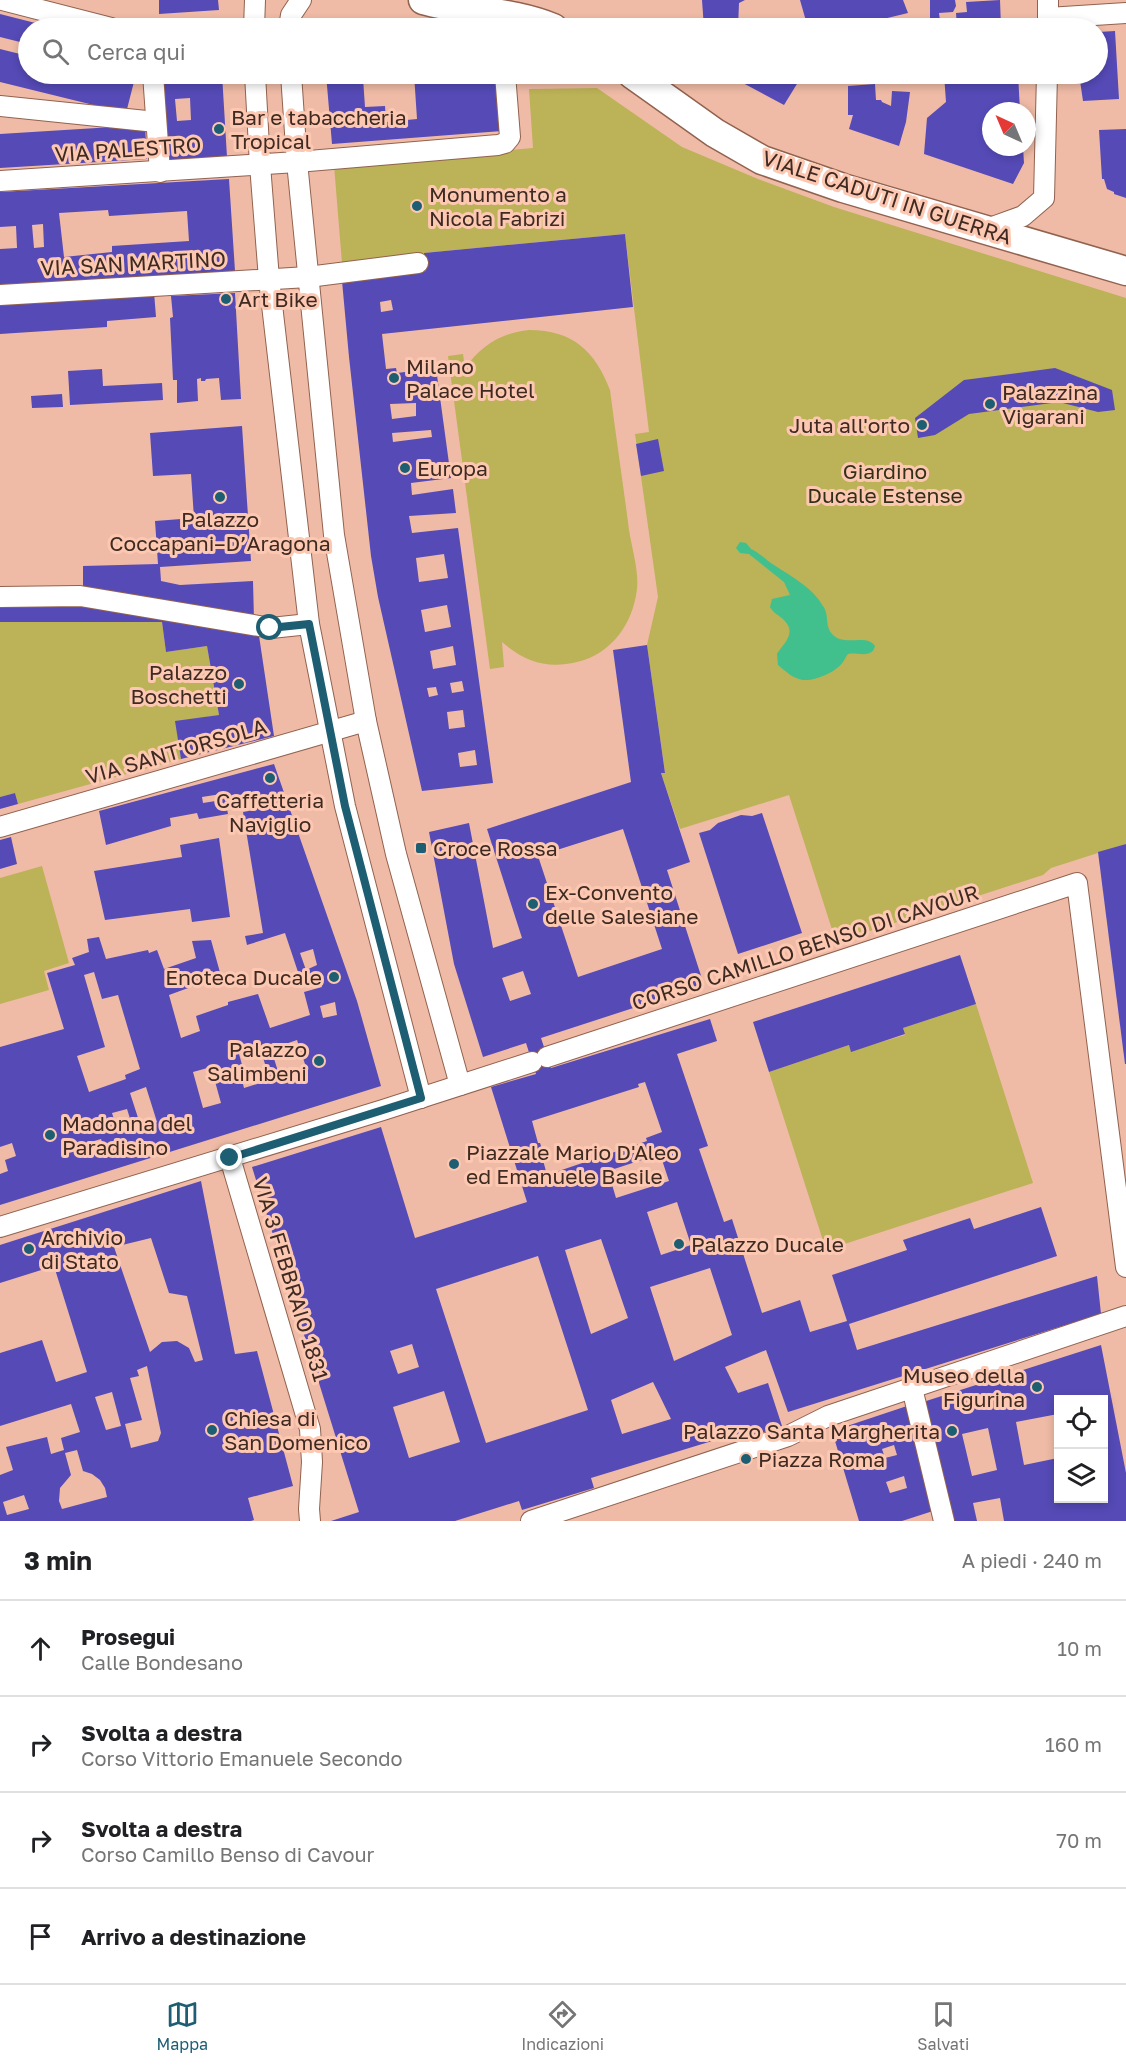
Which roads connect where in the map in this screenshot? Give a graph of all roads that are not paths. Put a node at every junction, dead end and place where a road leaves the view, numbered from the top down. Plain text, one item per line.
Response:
1 (2, 0) edge
2 (255, 0) edge
3 (301, 0) edge
4 (423, 0) edge
5 (64, 8) edge
6 (1126, 13) edge
7 (1048, 16) edge
8 (88, 18) edge
9 (254, 18) edge
10 (291, 18) edge
11 (487, 18) edge
12 (154, 84) edge
13 (256, 84) edge
14 (292, 84) edge
15 (506, 84) edge
16 (646, 84) edge
17 (1047, 84) edge
18 (0, 106) edge
19 (156, 122) junction
20 (297, 162) junction
21 (260, 165) junction
22 (160, 172) junction
23 (0, 181) edge
24 (987, 229) junction
25 (418, 263) dead end
26 (1126, 271) edge
27 (308, 277) junction
28 (269, 279) junction
29 (0, 295) edge
30 (0, 597) edge
31 (309, 624) junction
32 (366, 721) junction
33 (330, 731) junction
34 (0, 826) edge
35 (460, 1085) junction
36 (421, 1098) junction
37 (230, 1158) junction
38 (0, 1227) edge
39 (1126, 1267) edge
40 (1126, 1316) edge
41 (912, 1388) junction
42 (310, 1521) edge
43 (531, 1521) edge
44 (944, 1521) edge

1 - 5 street
2 - 9 street
3 - 10 street
4 - 11 main road
5 - 8 street
6 - 7 street
12 - 19 street
13 - 21 street
14 - 20 street
15 - 20 street, VIA PALESTRO
16 - 24 main road, VIALE CADUTI IN GUERRA
17 - 24 street
18 - 19 street
19 - 22 street
20 - 21 street, VIA PALESTRO
20 - 27 street
21 - 22 street, VIA PALESTRO
21 - 28 street
22 - 23 street, VIA PALESTRO
24 - 26 main road, VIALE CADUTI IN GUERRA
25 - 27 street, VIA SAN MARTINO
27 - 28 street, VIA SAN MARTINO
27 - 32 street
28 - 29 street, VIA SAN MARTINO
28 - 31 street
30 - 31 street
31 - 33 street
32 - 33 street, VIA SANT'ORSOLA
32 - 35 street
33 - 34 street, VIA SANT'ORSOLA
33 - 36 street
35 - 36 street, CORSO CAMILLO BENSO DI CAVOUR
35 - 39 street, CORSO CAMILLO BENSO DI CAVOUR
36 - 37 street, CORSO CAMILLO BENSO DI CAVOUR
37 - 38 street, CORSO CAMILLO BENSO DI CAVOUR
37 - 42 street, VIA 3 FEBBRAIO 1831
40 - 41 street
41 - 43 street
41 - 44 street

